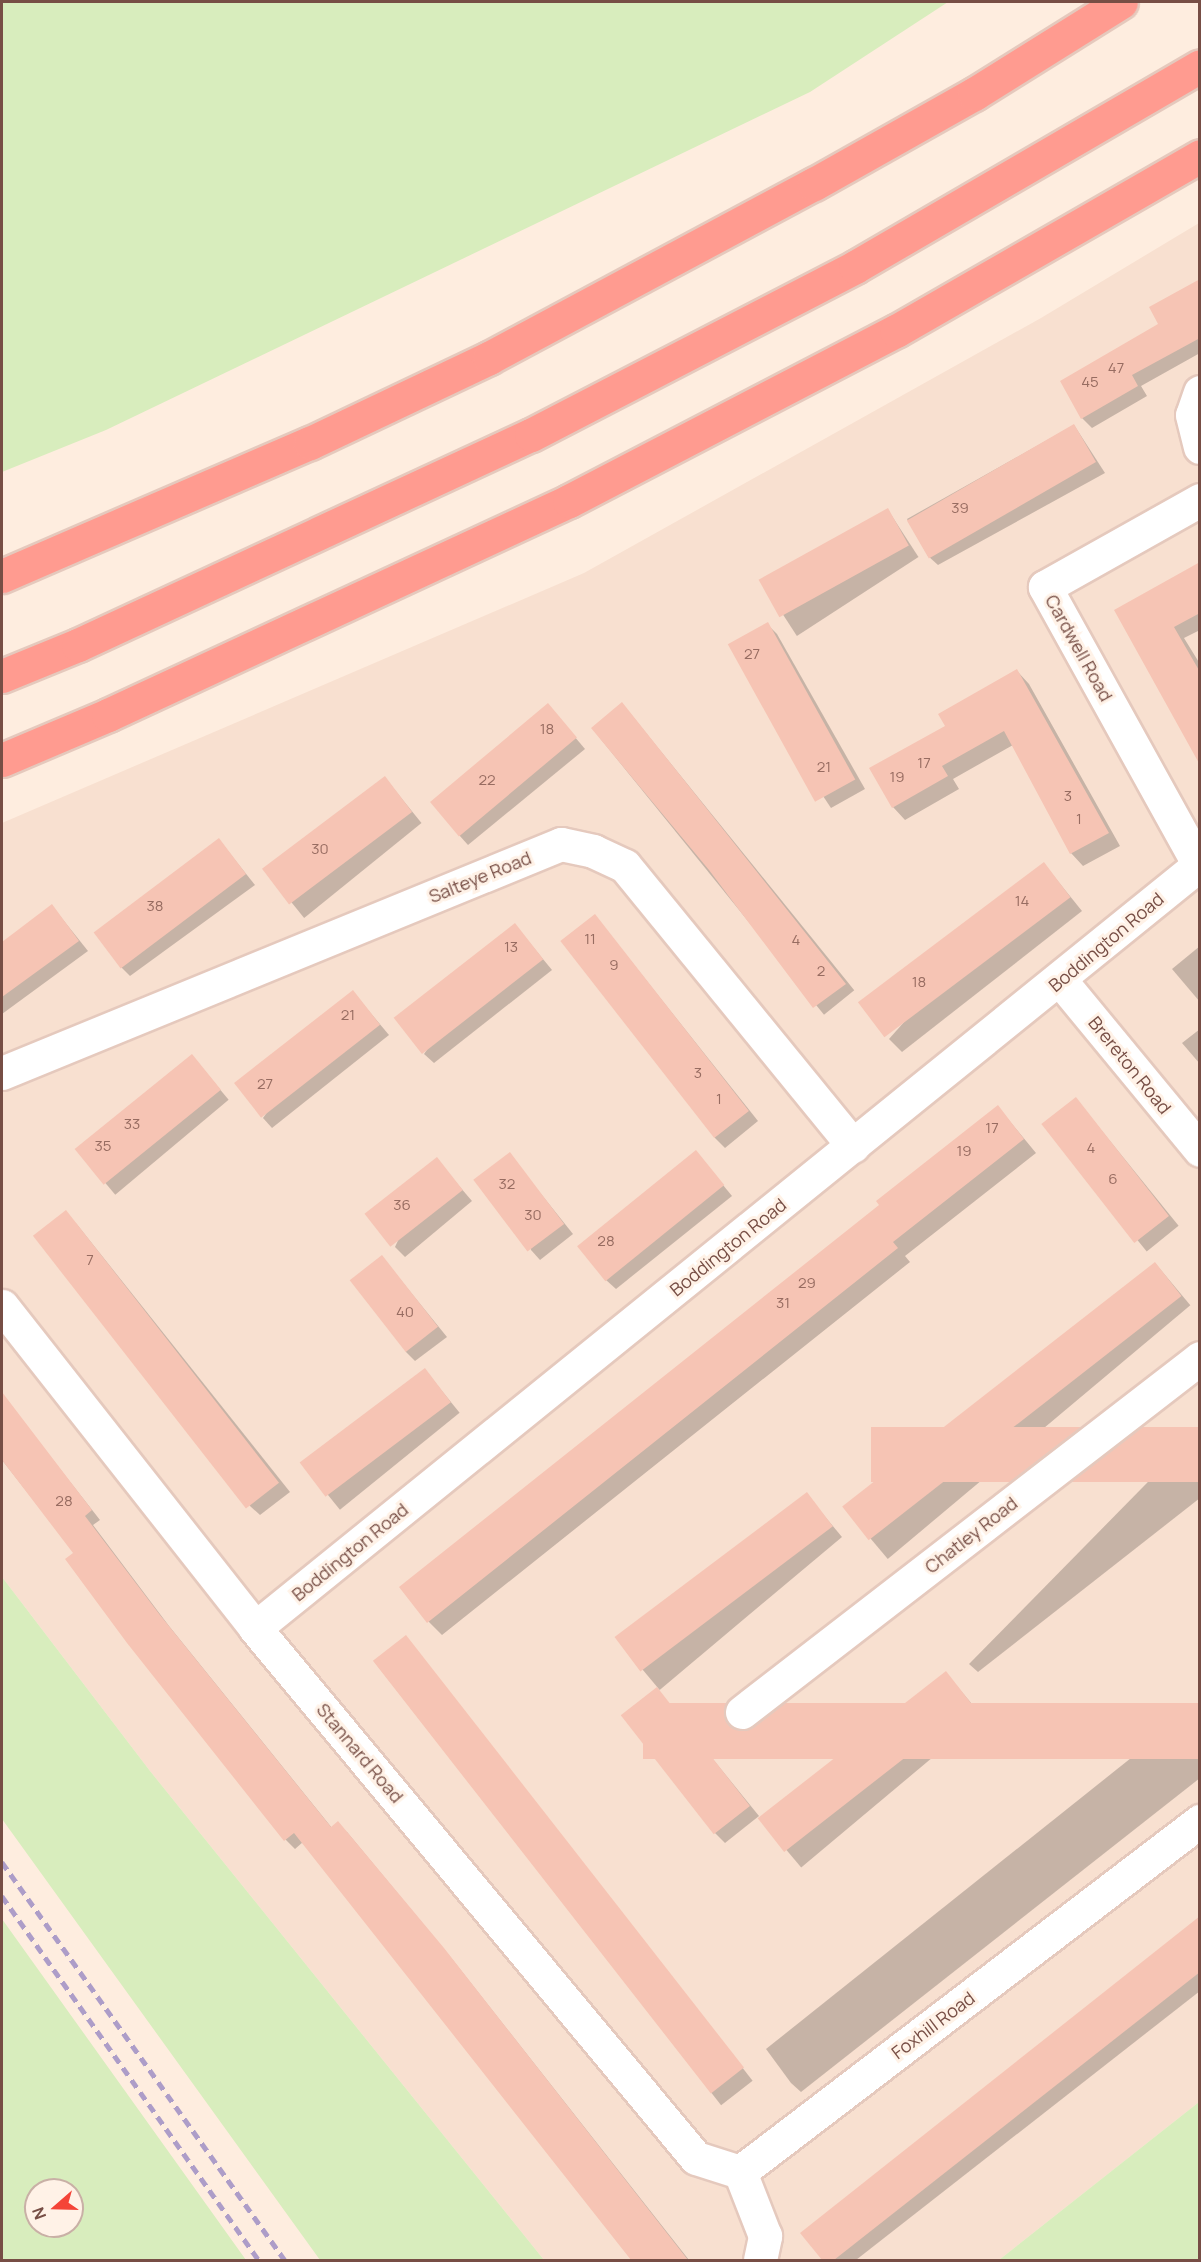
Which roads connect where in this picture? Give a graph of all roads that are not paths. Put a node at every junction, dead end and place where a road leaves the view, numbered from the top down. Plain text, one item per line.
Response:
1 (1121, 2) edge
2 (1200, 66) edge
3 (1200, 156) edge
4 (1200, 392) edge
5 (1200, 447) edge
6 (1200, 500) edge
7 (2, 576) edge
8 (2, 676) edge
9 (2, 760) edge
10 (1199, 865) edge
11 (1060, 980) junction
12 (2, 1073) edge
13 (853, 1146) junction
14 (1200, 1150) edge
15 (2, 1306) edge
16 (1200, 1358) edge
17 (255, 1628) junction
18 (742, 1712) dead end
19 (1200, 1821) edge
20 (740, 2172) junction
21 (760, 2260) edge

1 - 7 highway
2 - 8 highway
3 - 9 highway
4 - 5 street
6 - 10 street, Cardwell Road
10 - 11 street, Boddington Road
11 - 13 street, Boddington Road
11 - 14 street, Brereton Road
12 - 13 street, Salteye Road
13 - 17 street, Boddington Road
15 - 17 street, Stannard Road
16 - 18 street, Chatley Road
17 - 20 street, Stannard Road
19 - 20 street, Foxhill Road
20 - 21 street

